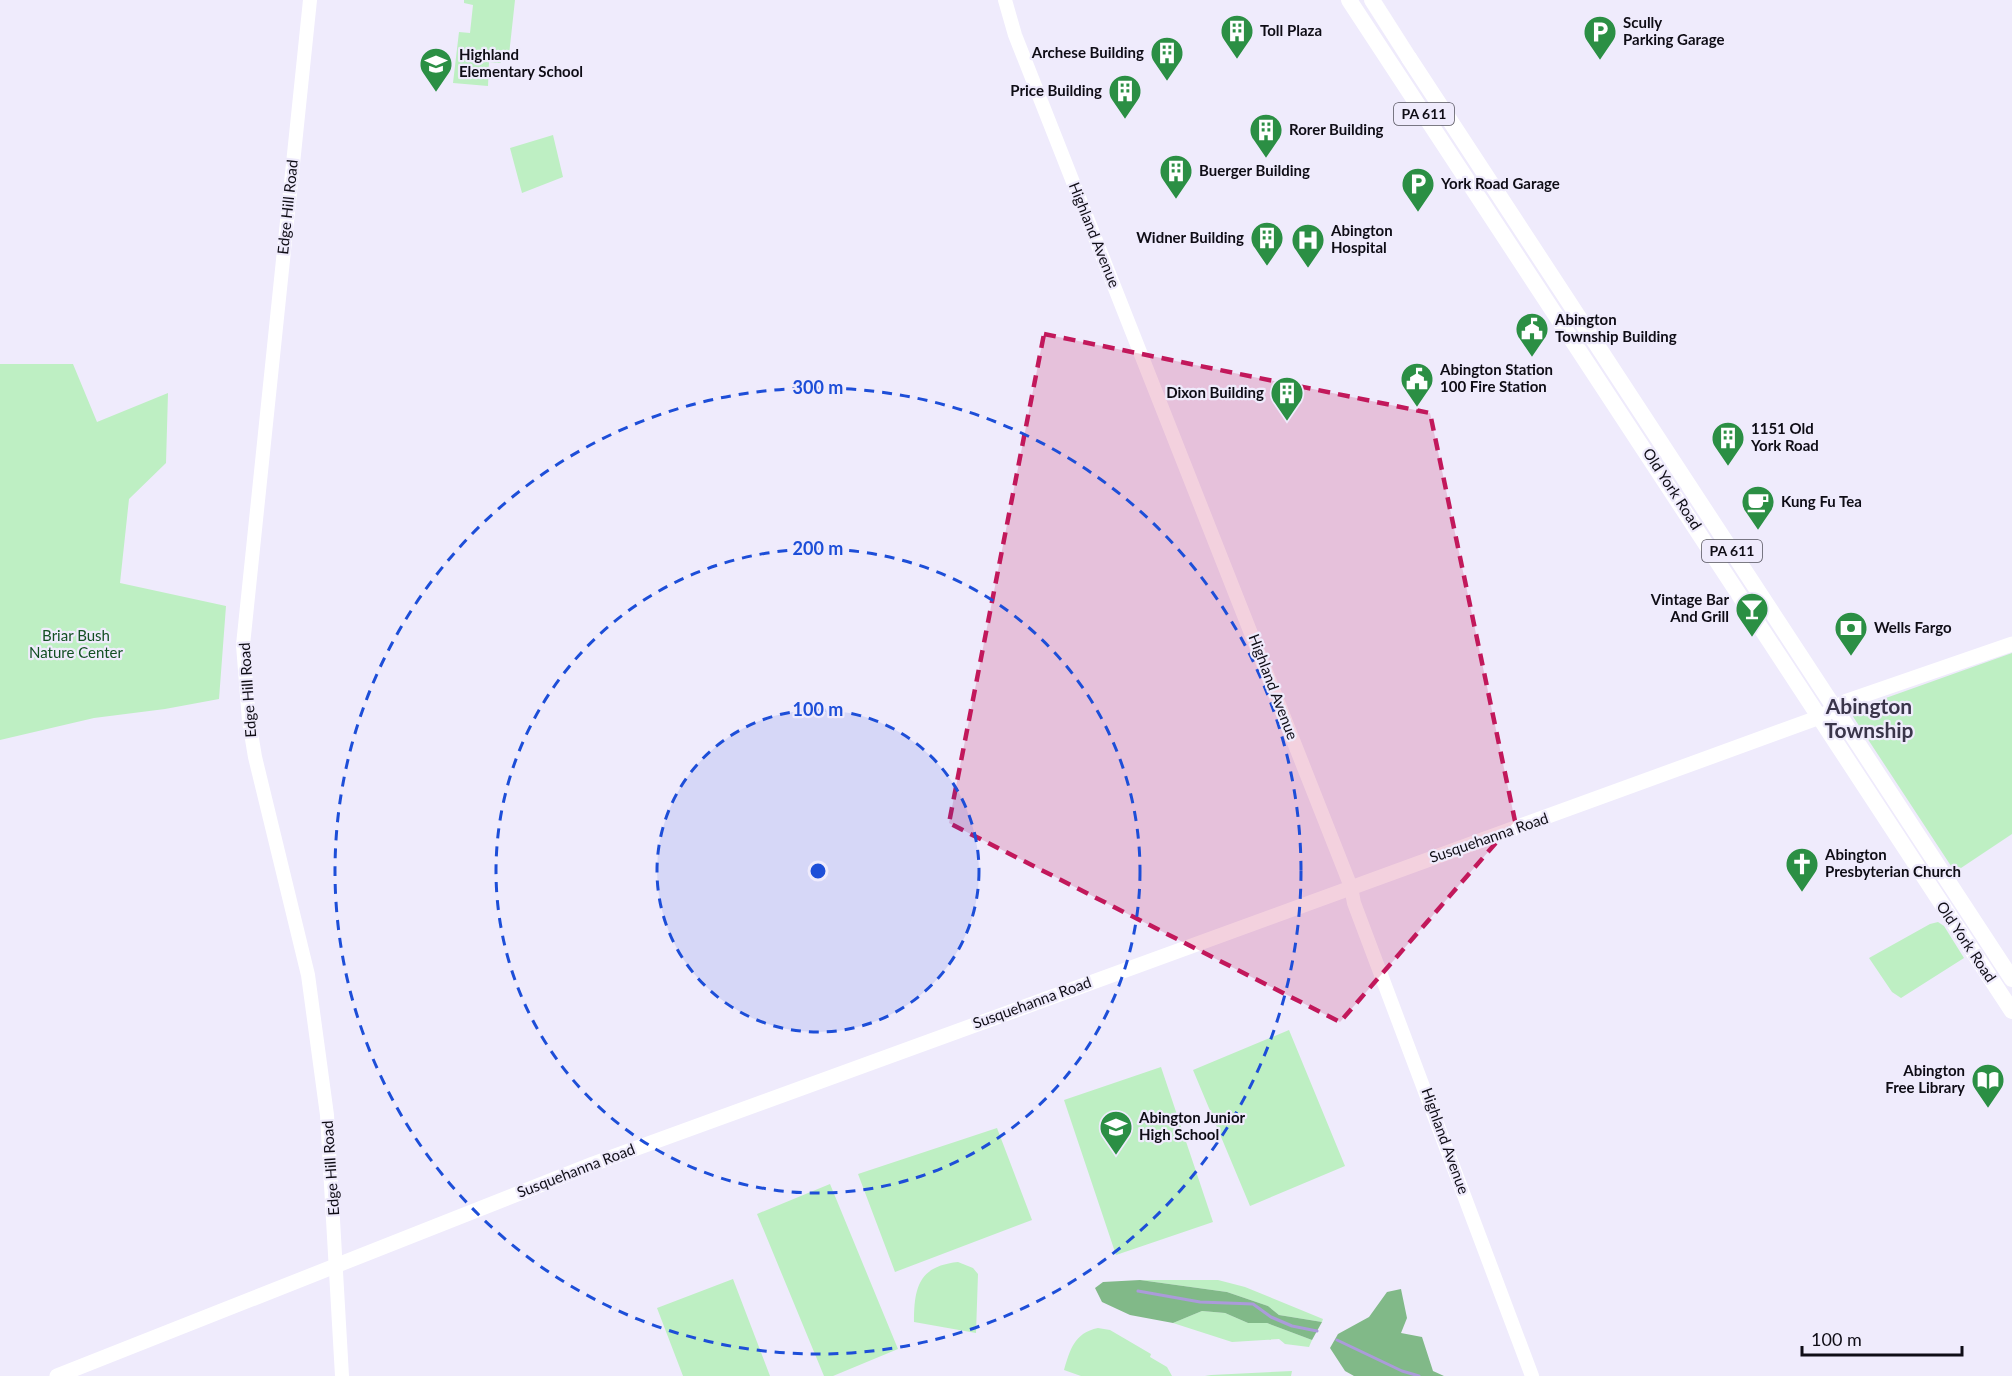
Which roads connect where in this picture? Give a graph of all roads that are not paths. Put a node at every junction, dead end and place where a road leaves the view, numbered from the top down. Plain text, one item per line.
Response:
1 (310, 0) edge
2 (1005, 0) edge
3 (1349, 0) edge
4 (1372, 0) edge
5 (2012, 644) edge
6 (1827, 713) junction
7 (1351, 887) junction
8 (2012, 979) edge
9 (2012, 1011) edge
10 (337, 1265) junction
11 (57, 1376) edge
12 (342, 1376) edge
13 (1532, 1376) edge

1 - 10 street, Edge Hill Road
2 - 7 street, Highland Avenue
3 - 6 main road, Old York Road / PA 611
4 - 6 main road, Old York Road / PA 611
5 - 6 main road, Susquehanna Road
6 - 7 main road, Susquehanna Road
6 - 8 main road, Old York Road / PA 611
6 - 9 main road, Old York Road / PA 611
7 - 10 main road, Susquehanna Road
7 - 13 street, Highland Avenue
10 - 11 main road, Susquehanna Road
10 - 12 street, Edge Hill Road

